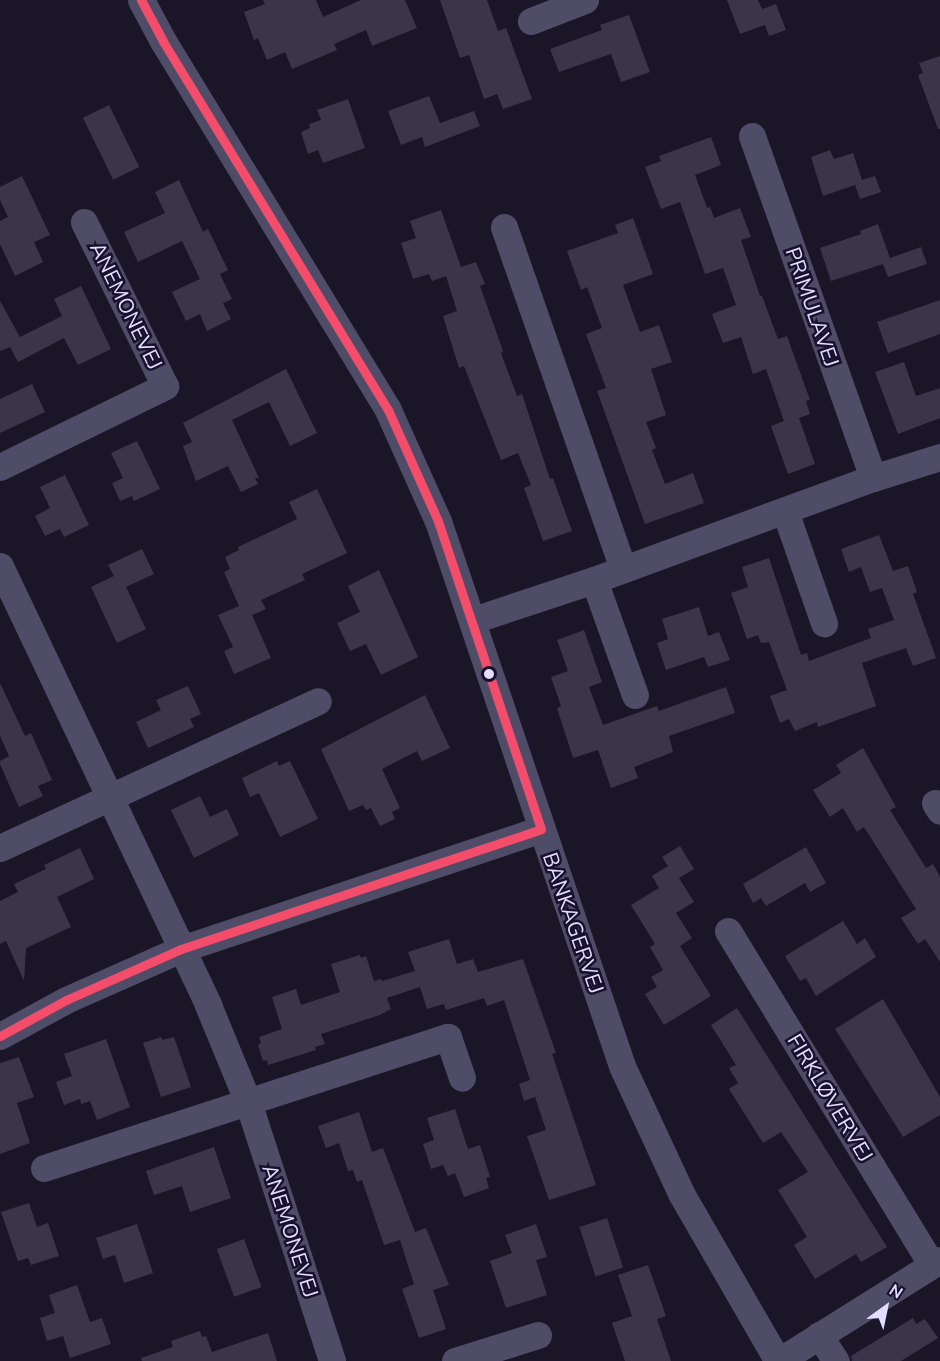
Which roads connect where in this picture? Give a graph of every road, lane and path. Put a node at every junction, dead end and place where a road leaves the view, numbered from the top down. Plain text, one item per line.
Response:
1 (141, 0) edge
2 (585, 0) edge
3 (531, 21) dead end
4 (752, 136) dead end
5 (84, 222) dead end
6 (504, 226) dead end
7 (940, 457) edge
8 (0, 467) edge
9 (873, 478) junction
10 (785, 511) junction
11 (0, 566) edge
12 (623, 569) junction
13 (594, 580) junction
14 (473, 620) junction
15 (824, 623) dead end
16 (635, 695) dead end
17 (318, 701) dead end
18 (110, 797) junction
19 (541, 829) junction
20 (0, 848) edge
21 (728, 931) dead end
22 (181, 949) junction
23 (0, 1036) edge
24 (462, 1078) dead end
25 (248, 1102) junction
26 (44, 1168) dead end
27 (936, 1262) edge
28 (538, 1335) dead end
29 (819, 1335) junction
30 (332, 1361) edge
31 (455, 1361) edge
32 (779, 1361) edge
33 (836, 1361) edge

1 - 14 street, BANKAGERVEJ
2 - 3 street
4 - 9 street, PRIMULAVEJ
5 - 8 street, ANEMONEVEJ
6 - 12 street
7 - 9 street
9 - 10 street
10 - 12 street
10 - 15 street
11 - 18 street, ANEMONEVEJ
12 - 13 street
13 - 14 street
13 - 16 street
14 - 19 street, BANKAGERVEJ
17 - 18 street
18 - 20 street
18 - 22 street, ANEMONEVEJ
19 - 22 street
19 - 32 street, BANKAGERVEJ
21 - 27 street, FIRKLØVERVEJ
22 - 23 street
22 - 25 street, ANEMONEVEJ
24 - 25 street
25 - 26 street
25 - 30 street, ANEMONEVEJ
27 - 29 street, FIRKLØVERVEJ
28 - 31 street
29 - 32 street, FIRKLØVERVEJ
29 - 33 street

